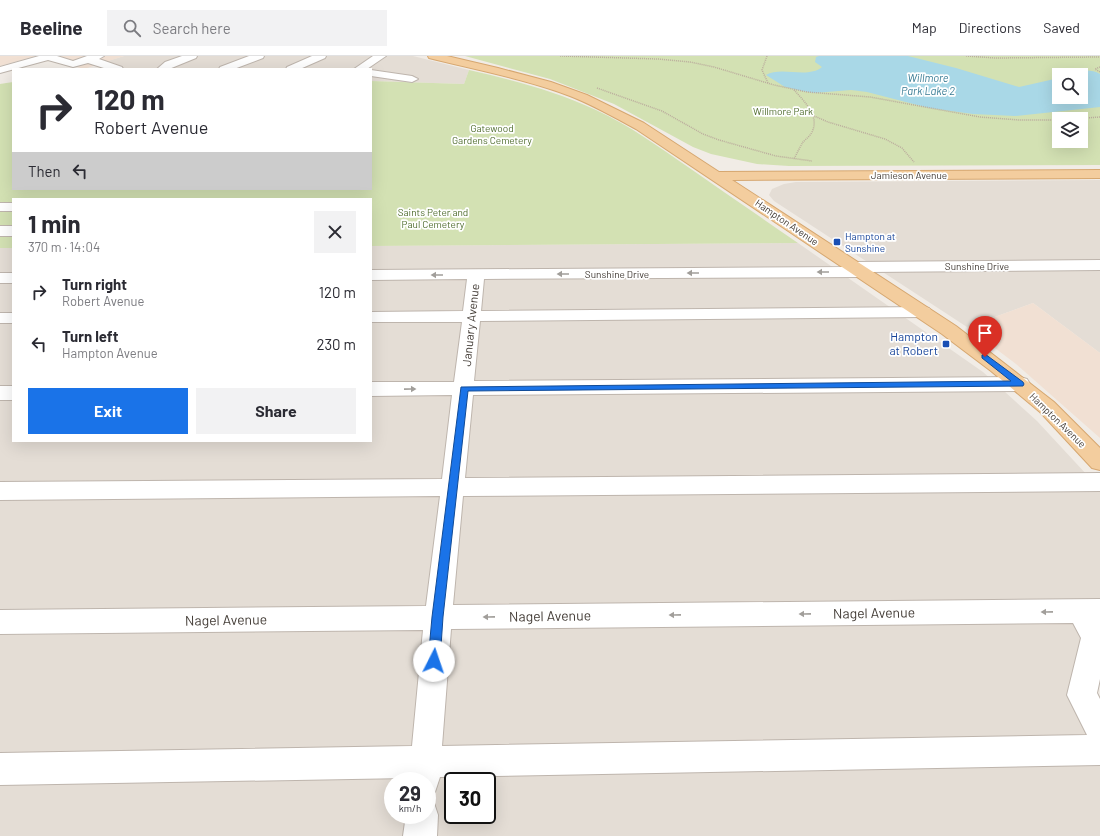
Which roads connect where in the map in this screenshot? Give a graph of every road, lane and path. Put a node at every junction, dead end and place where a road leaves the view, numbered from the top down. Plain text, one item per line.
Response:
1 (17, 56) edge
2 (46, 56) edge
3 (192, 56) edge
4 (259, 56) edge
5 (321, 56) edge
6 (381, 56) edge
7 (433, 56) edge
8 (560, 56) edge
9 (767, 56) edge
10 (966, 56) edge
11 (1100, 57) edge
12 (108, 60) edge
13 (0, 64) edge
14 (166, 67) edge
15 (1100, 67) edge
16 (117, 68) edge
17 (227, 68) edge
18 (293, 68) edge
19 (361, 68) edge
20 (0, 70) edge
21 (1100, 72) edge
22 (372, 73) edge
23 (412, 79) dead end
24 (768, 83) junction
25 (594, 88) dead end
26 (794, 90) junction
27 (812, 115) junction
28 (1100, 117) edge
29 (1088, 118) edge
30 (1052, 120) edge
31 (794, 159) junction
32 (816, 162) dead end
33 (1100, 174) edge
34 (924, 175) junction
35 (719, 176) junction
36 (791, 176) junction
37 (0, 206) edge
38 (12, 206) edge
39 (0, 231) edge
40 (12, 231) edge
41 (1100, 265) edge
42 (858, 269) junction
43 (476, 274) junction
44 (372, 275) edge
45 (0, 278) edge
46 (12, 278) edge
47 (923, 312) junction
48 (472, 316) junction
49 (372, 317) edge
50 (0, 318) edge
51 (12, 318) edge
52 (1020, 384) junction
53 (464, 389) junction
54 (372, 390) edge
55 (0, 393) edge
56 (12, 393) edge
57 (1098, 457) edge
58 (1100, 482) edge
59 (453, 487) junction
60 (0, 491) edge
61 (1090, 611) edge
62 (438, 617) junction
63 (0, 622) edge
64 (1100, 729) edge
65 (1100, 750) edge
66 (0, 769) edge
67 (425, 772) edge
68 (421, 824) edge
69 (420, 836) edge

1 - 13 street
2 - 12 street
2 - 20 street
3 - 14 street
4 - 17 street
5 - 18 street
6 - 19 street
7 - 35 main road, Hampton Avenue
8 - 24 path
9 - 24 path
10 - 11 path
12 - 16 street
15 - 21 path
22 - 23 street
24 - 26 path
25 - 31 path
26 - 27 path
26 - 30 path
27 - 31 path
27 - 34 path
28 - 29 path
31 - 32 path
31 - 36 path
33 - 34 main road, Jamieson Avenue
34 - 36 main road, Jamieson Avenue
35 - 36 main road, Jamieson Avenue
35 - 42 main road, Hampton Avenue
37 - 38 street
39 - 40 street
41 - 42 street, Sunshine Drive
42 -> 43 street, Sunshine Drive
42 - 47 main road, Hampton Avenue
43 -> 44 street, Sunshine Drive
43 - 48 street, January Avenue
45 - 46 street
47 - 48 street
47 - 52 main road, Hampton Avenue
48 - 49 street
48 - 53 street, January Avenue
50 - 51 street
52 - 53 street
52 - 57 main road, Hampton Avenue
54 -> 53 street
53 - 59 street, January Avenue
55 - 56 street
58 - 59 street
59 - 60 street
59 - 62 street, January Avenue
61 -> 62 street, Nagel Avenue
61 - 64 street
62 - 63 street, Nagel Avenue
62 - 67 street, January Avenue
65 - 67 street
66 - 67 street
68 - 69 street

